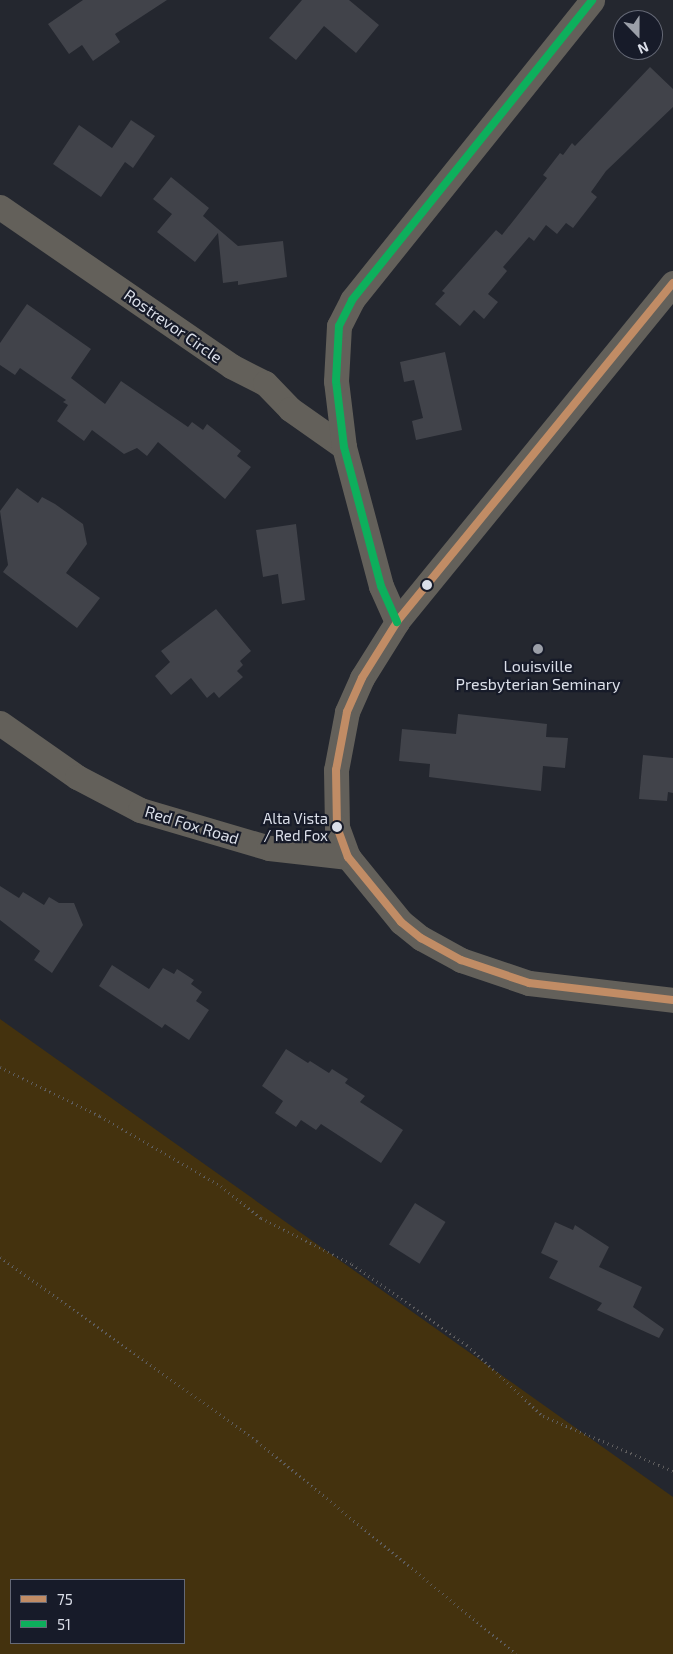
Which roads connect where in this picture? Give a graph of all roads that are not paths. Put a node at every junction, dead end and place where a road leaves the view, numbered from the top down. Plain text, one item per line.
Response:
1 (592, 0) edge
2 (0, 207) edge
3 (673, 283) edge
4 (344, 447) junction
5 (397, 622) junction
6 (0, 723) edge
7 (348, 857) junction
8 (673, 1000) edge

1 - 4 street
2 - 4 street, Rostrevor Circle
3 - 5 street
4 - 5 street
5 - 7 street
6 - 7 street, Red Fox Road
7 - 8 street

